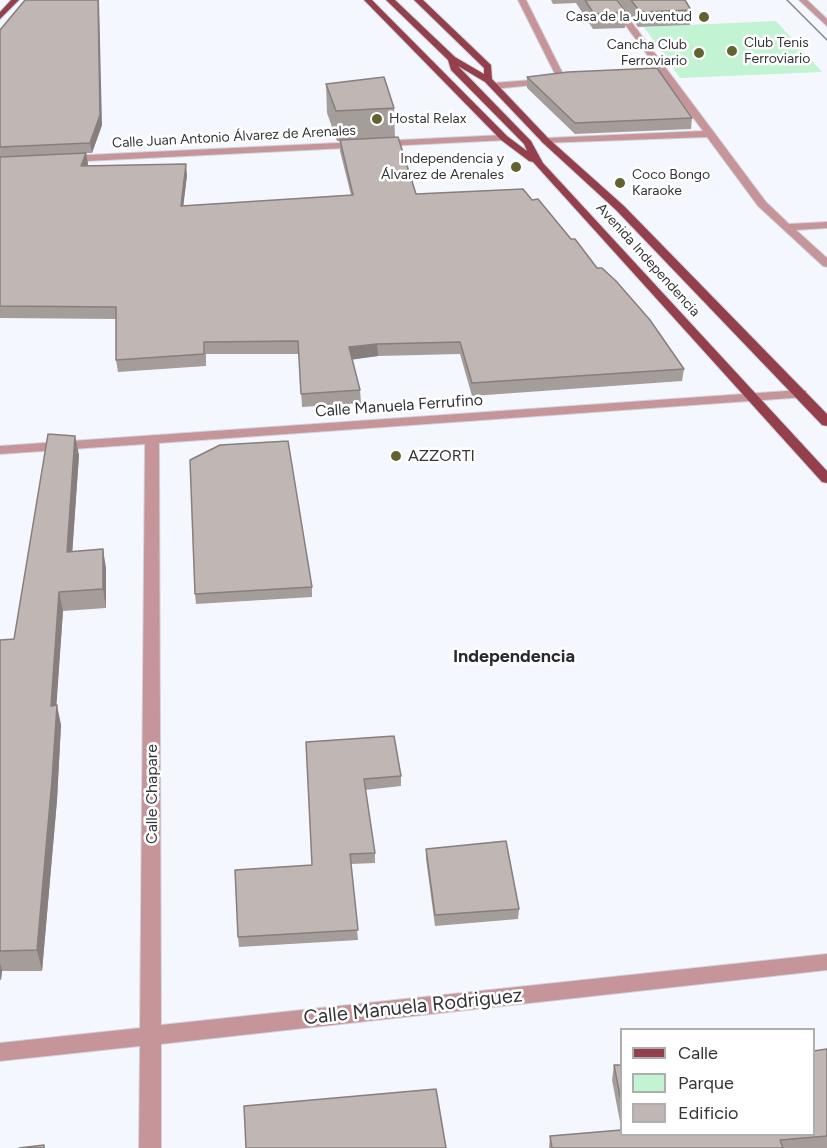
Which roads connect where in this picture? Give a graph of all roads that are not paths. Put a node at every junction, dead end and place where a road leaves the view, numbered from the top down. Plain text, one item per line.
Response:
1 (15, 0) edge
2 (368, 0) edge
3 (390, 0) edge
4 (418, 0) edge
5 (522, 0) edge
6 (611, 0) edge
7 (804, 0) edge
8 (0, 17) edge
9 (827, 24) edge
10 (452, 59) junction
11 (490, 83) junction
12 (708, 134) junction
13 (504, 138) junction
14 (546, 141) junction
15 (58, 159) edge
16 (539, 164) junction
17 (827, 225) edge
18 (786, 227) junction
19 (827, 264) edge
20 (801, 394) junction
21 (753, 397) junction
22 (827, 422) edge
23 (152, 441) junction
24 (0, 450) edge
25 (827, 479) edge
26 (827, 962) edge
27 (152, 1035) junction
28 (0, 1052) edge
29 (150, 1148) edge

1 - 8 main road
2 - 13 main road
3 - 10 main road, Avenida Independencia
4 - 11 main road
5 - 11 street
6 - 12 street
7 - 9 street
10 - 11 main road, Avenida Independencia
10 - 16 main road, Avenida Independencia
11 - 14 main road, Avenida Independencia
12 - 14 street
12 - 18 street
13 - 15 street, Calle Juan Antonio Álvarez de Arenales
13 - 16 main road
14 - 20 main road, Avenida Independencia
16 - 21 main road, Avenida Independencia
17 - 18 street
18 - 19 street
20 - 21 street, Calle Manuela Ferrufino
20 - 22 main road, Avenida Independencia
21 - 23 street, Calle Manuela Ferrufino
21 - 25 main road, Avenida Independencia
23 - 24 street, Calle Manuela Ferrufino
23 - 27 street, Calle Chapare
26 - 27 street, Calle Manuela Rodriguez
27 - 28 street, Calle Manuela Rodriguez
27 - 29 street, Calle Chapare

